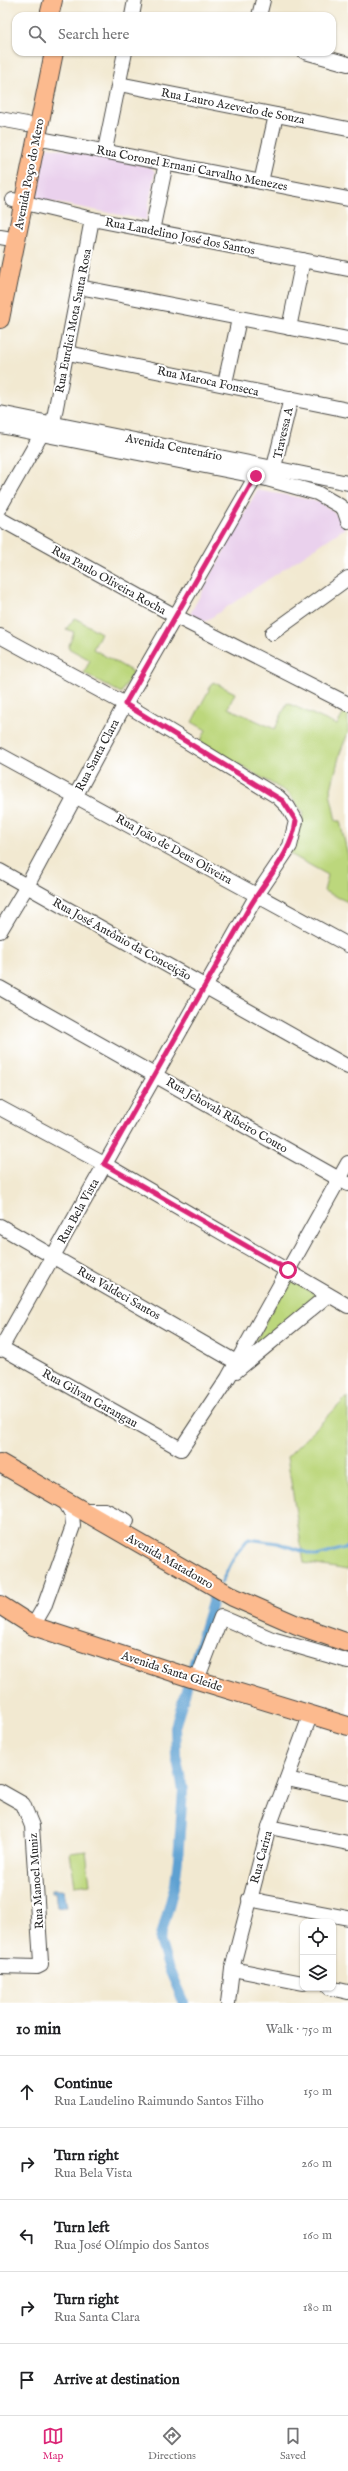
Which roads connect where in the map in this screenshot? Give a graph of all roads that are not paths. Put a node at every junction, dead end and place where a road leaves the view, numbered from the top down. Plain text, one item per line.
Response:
1 (53, 0) edge
2 (64, 0) edge
3 (135, 0) edge
4 (263, 0) edge
5 (50, 12) edge
6 (62, 12) edge
7 (133, 12) edge
8 (260, 12) edge
9 (40, 56) edge
10 (53, 56) edge
11 (124, 56) edge
12 (323, 56) edge
13 (348, 64) edge
14 (119, 84) junction
15 (276, 115) junction
16 (0, 119) edge
17 (348, 128) edge
18 (31, 131) junction
19 (105, 150) junction
20 (166, 162) junction
21 (261, 182) junction
22 (348, 199) edge
23 (18, 201) junction
24 (92, 219) junction
25 (152, 231) junction
26 (3, 237) edge
27 (303, 260) junction
28 (348, 269) edge
29 (0, 271) edge
30 (80, 287) junction
31 (0, 319) edge
32 (239, 319) junction
33 (289, 328) junction
34 (348, 339) edge
35 (68, 353) junction
36 (226, 383) junction
37 (291, 398) junction
38 (348, 410) edge
39 (0, 413) edge
40 (53, 424) junction
41 (0, 426) edge
42 (41, 435) junction
43 (274, 467) junction
44 (256, 476) junction
45 (348, 483) edge
46 (0, 507) edge
47 (345, 511) edge
48 (0, 519) edge
49 (348, 578) edge
50 (177, 617) junction
51 (272, 632) dead end
52 (0, 636) edge
53 (125, 704) junction
54 (348, 704) edge
55 (0, 755) edge
56 (76, 796) junction
57 (0, 871) edge
58 (27, 886) junction
59 (257, 895) junction
60 (0, 931) edge
61 (348, 945) edge
62 (205, 986) junction
63 (0, 988) edge
64 (348, 1067) edge
65 (154, 1073) junction
66 (0, 1108) edge
67 (348, 1163) edge
68 (104, 1164) junction
69 (344, 1182) edge
70 (0, 1226) edge
71 (53, 1255) junction
72 (288, 1270) junction
73 (328, 1295) junction
74 (348, 1306) edge
75 (0, 1348) edge
76 (236, 1362) junction
77 (228, 1378) junction
78 (0, 1463) edge
79 (65, 1502) junction
80 (83, 1510) junction
81 (127, 1521) dead end
82 (0, 1605) edge
83 (33, 1626) junction
84 (348, 1643) edge
85 (348, 1660) edge
86 (196, 1679) junction
87 (310, 1716) junction
88 (348, 1726) edge
89 (287, 1778) junction
90 (0, 1790) edge
91 (348, 1792) edge
92 (269, 1827) junction
93 (348, 1843) edge
94 (250, 1899) junction
95 (348, 1918) edge
96 (0, 1966) edge
97 (232, 1969) junction
98 (300, 1982) edge
99 (336, 1989) edge
100 (348, 1992) edge
101 (228, 2003) edge

1 - 5 main road
2 - 6 main road
3 - 7 street
4 - 8 street
9 - 18 main road, Avenida Poço do Mero
10 - 18 main road, Avenida Poço do Mero
11 - 14 street
12 - 13 street
14 - 15 street, Rua Lauro Azevedo de Souza
14 - 19 street
15 - 17 street, Rua Lauro Azevedo de Souza
15 - 21 street
16 - 18 street, Rua Coronel Ernani Carvalho Menezes
18 - 19 street, Rua Coronel Ernani Carvalho Menezes
18 - 23 main road, Avenida Poço do Mero
19 - 20 street, Rua Coronel Ernani Carvalho Menezes
20 - 21 street, Rua Coronel Ernani Carvalho Menezes
20 - 25 street
21 - 22 street, Rua Coronel Ernani Carvalho Menezes
23 - 24 street, Rua Laudelino José dos Santos
23 - 26 main road, Avenida Poço do Mero
23 - 31 main road, Avenida Poço do Mero
24 - 25 street, Rua Laudelino José dos Santos
24 - 30 street, Rua Eurdici Mota Santa Rosa
25 - 27 street, Rua Laudelino José dos Santos
26 - 29 main road, Avenida Poço do Mero
27 - 28 street, Rua Laudelino José dos Santos
27 - 33 street
30 - 32 street
30 - 35 street, Rua Eurdici Mota Santa Rosa
32 - 33 street
32 - 36 street
33 - 34 street
35 - 36 street, Rua Maroca Fonseca
35 - 40 street, Rua Eurdici Mota Santa Rosa
36 - 37 street, Rua Maroca Fonseca
37 - 38 street, Rua Maroca Fonseca
37 - 43 street, Travessa A
39 - 40 street, Avenida Centenário
40 - 43 street, Avenida Centenário
41 - 42 street, Avenida Centenário
42 - 44 street, Avenida Centenário
42 - 46 street
43 - 45 street, Avenida Centenário
44 - 47 street, Avenida Centenário
44 - 50 street, Rua Santa Clara
45 - 47 street, Avenida Centenário
48 - 50 street, Rua Paulo Oliveira Rocha
49 - 51 street
50 - 53 street, Rua Santa Clara
50 - 54 street, Rua Paulo Oliveira Rocha
52 - 53 street
53 - 56 street, Rua Santa Clara
53 - 59 street, Rua Bela Vista
55 - 56 street, Rua João de Deus Oliveira
56 - 58 street, Rua Santa Clara
56 - 59 street, Rua João de Deus Oliveira
57 - 58 street, Rua José Antônio da Conceição
58 - 60 street, Rua Santa Clara
58 - 62 street, Rua José Antônio da Conceição
59 - 61 street, Rua João de Deus Oliveira
59 - 62 street, Rua Bela Vista
62 - 64 street, Rua José Antônio da Conceição
62 - 65 street, Rua Bela Vista
63 - 65 street, Rua Jehovah Ribeiro Couto
65 - 68 street, Rua Bela Vista
65 - 69 street, Rua Jehovah Ribeiro Couto
66 - 68 street
67 - 69 street
68 - 71 street, Rua Bela Vista
68 - 72 street
69 - 72 street
70 - 71 street, Rua Valdeci Santos
71 - 75 street, Rua Bela Vista
71 - 76 street, Rua Valdeci Santos
72 - 73 street
72 - 76 street
73 - 74 street
73 - 77 street
75 - 77 street, Rua Gilvan Garangau
76 - 77 street
78 - 79 main road, Avenida Matadouro
79 - 80 main road, Avenida Matadouro
79 - 83 street
80 - 81 street
80 - 84 main road, Avenida Matadouro
82 - 83 main road, Avenida Santa Gleide
83 - 86 main road, Avenida Santa Gleide
85 - 86 street
86 - 87 main road, Avenida Santa Gleide
87 - 88 main road, Avenida Santa Gleide
87 - 89 street, Rua Carira
89 - 91 street
89 - 92 street, Rua Carira
90 - 96 street, Rua Manoel Muniz
92 - 93 street
92 - 94 street, Rua Carira
94 - 95 street
94 - 97 street, Rua Carira
97 - 98 street
97 - 101 street, Rua Carira
99 - 100 street

